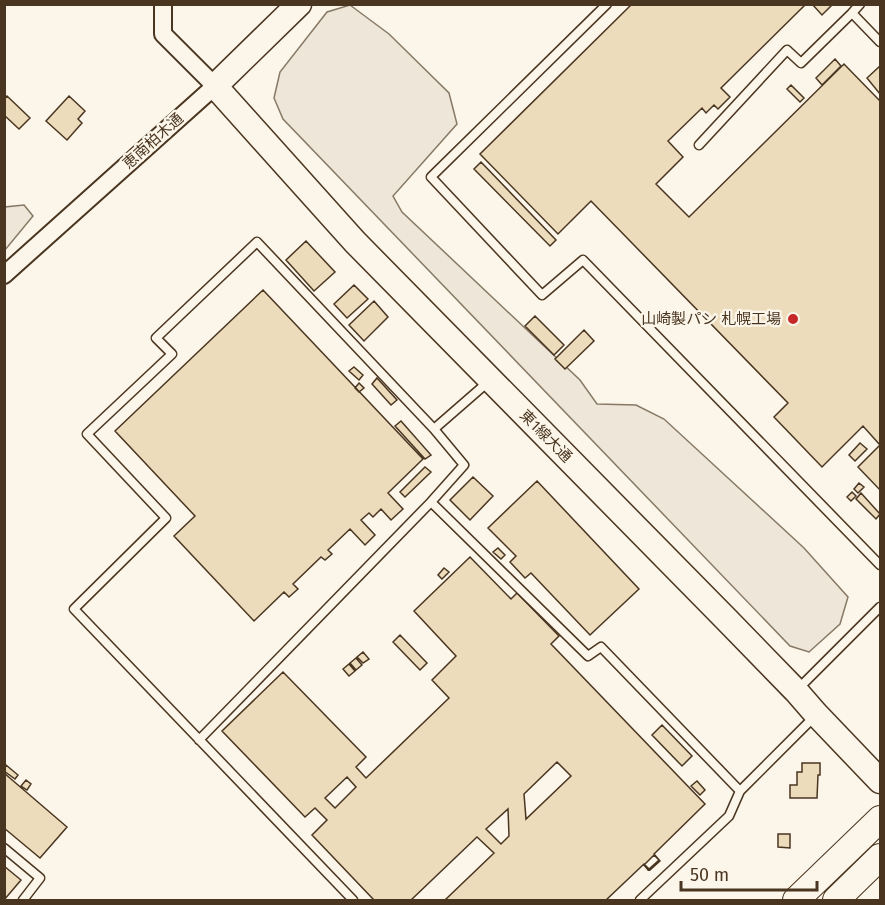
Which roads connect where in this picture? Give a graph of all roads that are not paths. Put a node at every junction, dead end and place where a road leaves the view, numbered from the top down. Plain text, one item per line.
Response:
1 (163, 4) edge
2 (299, 4) edge
3 (607, 4) edge
4 (860, 4) edge
5 (852, 13) junction
6 (880, 42) edge
7 (215, 86) junction
8 (699, 145) dead end
9 (4, 275) edge
10 (491, 380) junction
11 (434, 429) junction
12 (431, 502) junction
13 (880, 565) edge
14 (880, 607) edge
15 (796, 691) junction
16 (816, 714) junction
17 (199, 740) junction
18 (880, 781) edge
19 (740, 791) junction
20 (880, 819) edge
21 (4, 848) edge
22 (880, 857) edge
23 (23, 900) edge
24 (353, 900) edge
25 (640, 900) edge
26 (796, 900) edge
27 (836, 900) edge

1 - 7 street
2 - 7 street, 恵南柏木通
3 - 13 lane
4 - 5 lane
5 - 6 lane
5 - 8 lane
7 - 9 street, 恵南柏木通
7 - 10 street, 東1線大通
10 - 11 lane
10 - 15 street, 東1線大通
11 - 12 lane
11 - 17 lane
12 - 17 lane
12 - 19 lane
14 - 15 lane
15 - 16 street, 東1線大通
16 - 18 street, 東1線大通
16 - 19 lane
17 - 24 lane
19 - 25 lane
20 - 26 main road
21 - 23 lane
22 - 27 main road

